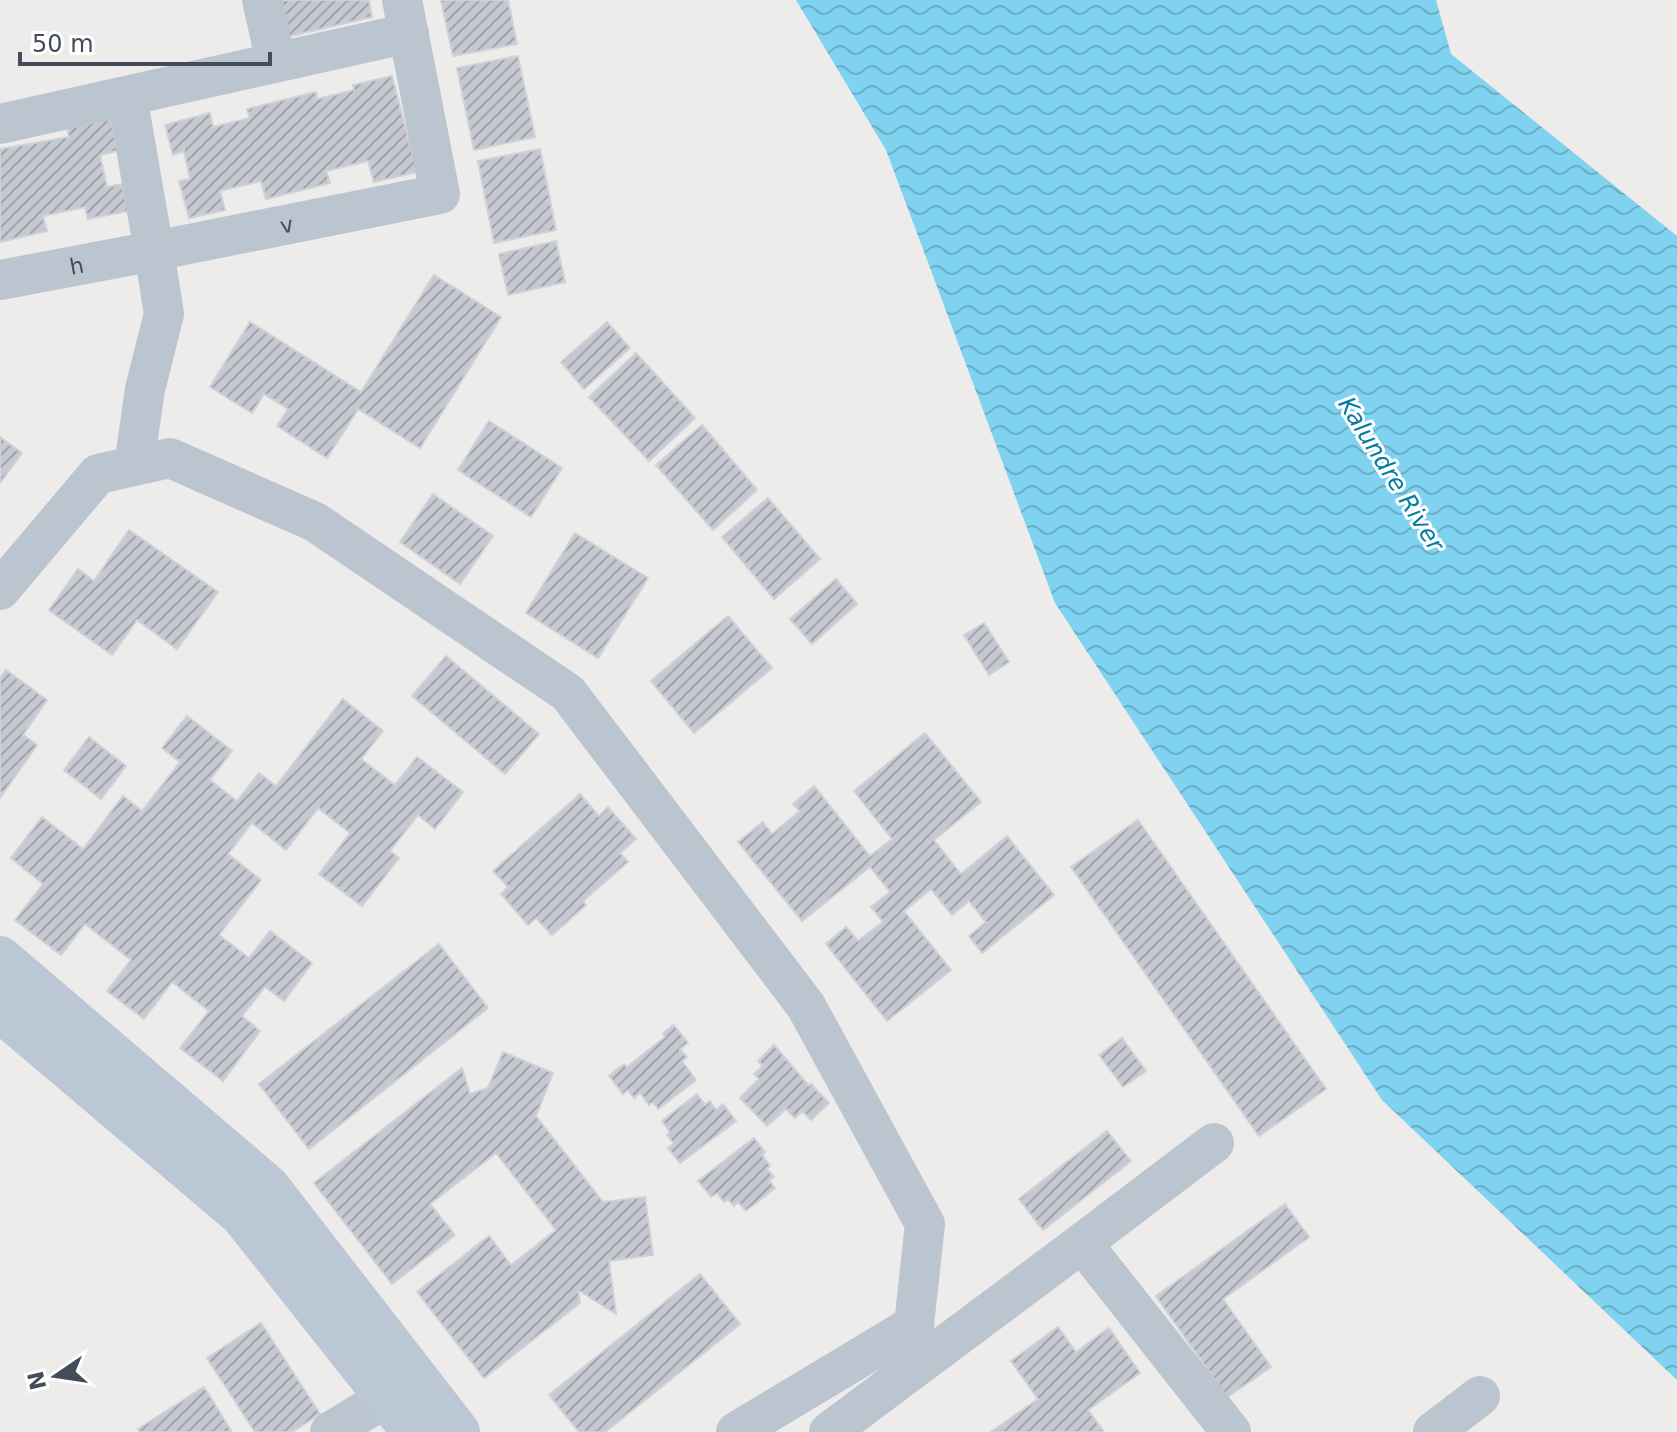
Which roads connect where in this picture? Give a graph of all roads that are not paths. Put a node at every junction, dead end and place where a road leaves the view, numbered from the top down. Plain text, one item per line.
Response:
1 (262, 0) edge
2 (406, 16) edge
3 (276, 62) junction
4 (127, 96) junction
5 (0, 124) edge
6 (154, 251) junction
7 (0, 280) edge
8 (134, 466) junction
9 (0, 590) edge
10 (0, 958) edge
11 (0, 1010) edge
12 (1214, 1143) dead end
13 (1082, 1243) junction
14 (402, 1388) junction
15 (1480, 1396) dead end
16 (330, 1432) edge
17 (414, 1432) edge
18 (458, 1432) edge
19 (736, 1432) edge
20 (829, 1432) edge
21 (1231, 1432) edge
22 (1433, 1432) edge

1 - 3 street
2 - 3 street
2 - 6 street, v
3 - 4 street
4 - 5 street
4 - 6 street
6 - 7 street, h
6 - 8 street
8 - 9 street
8 - 19 street
10 - 14 street
11 - 14 street
12 - 13 street
13 - 20 street
13 - 21 street
14 - 16 street
14 - 17 street
14 - 18 street
15 - 22 street

